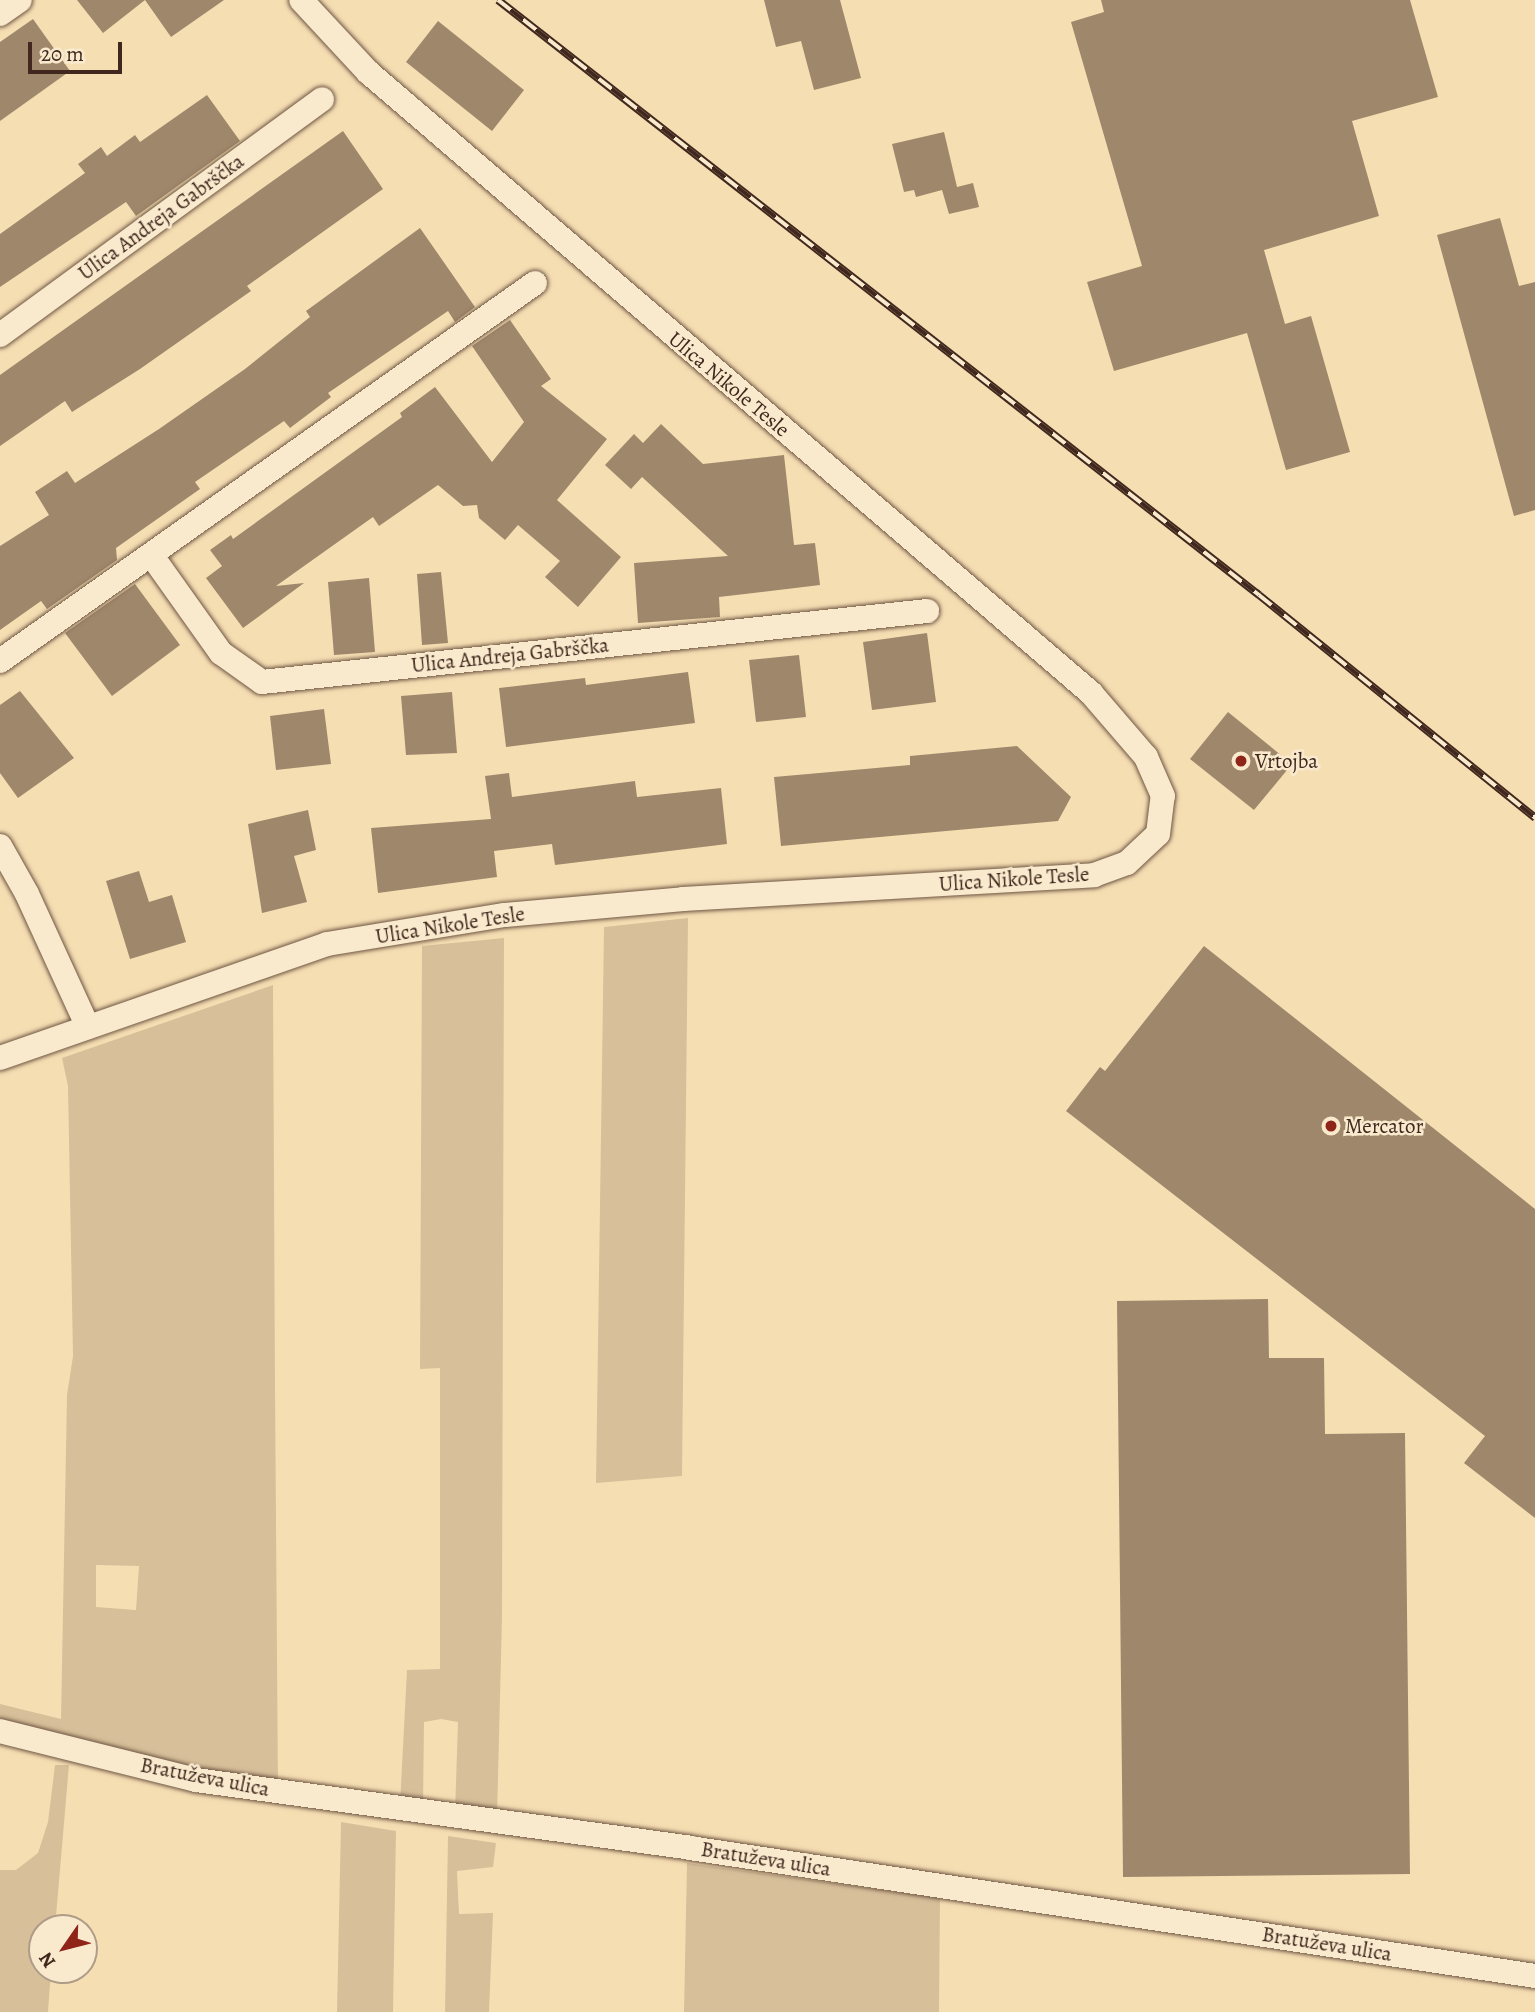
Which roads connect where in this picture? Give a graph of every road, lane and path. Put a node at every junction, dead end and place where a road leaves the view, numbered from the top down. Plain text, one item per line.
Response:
1 (20, 0) edge
2 (301, 0) edge
3 (0, 14) edge
4 (322, 99) dead end
5 (535, 283) dead end
6 (0, 335) edge
7 (152, 556) junction
8 (927, 611) dead end
9 (0, 661) edge
10 (0, 846) edge
11 (88, 1027) junction
12 (0, 1058) edge
13 (0, 1731) edge
14 (1535, 1976) edge

1 - 3 street
2 - 11 street, Ulica Nikole Tesle
4 - 6 street, Ulica Andreja Gabrščka
5 - 7 street
7 - 8 street, Ulica Andreja Gabrščka
7 - 9 street
10 - 11 street
11 - 12 street, Ulica Nikole Tesle
13 - 14 street, Bratuževa ulica

